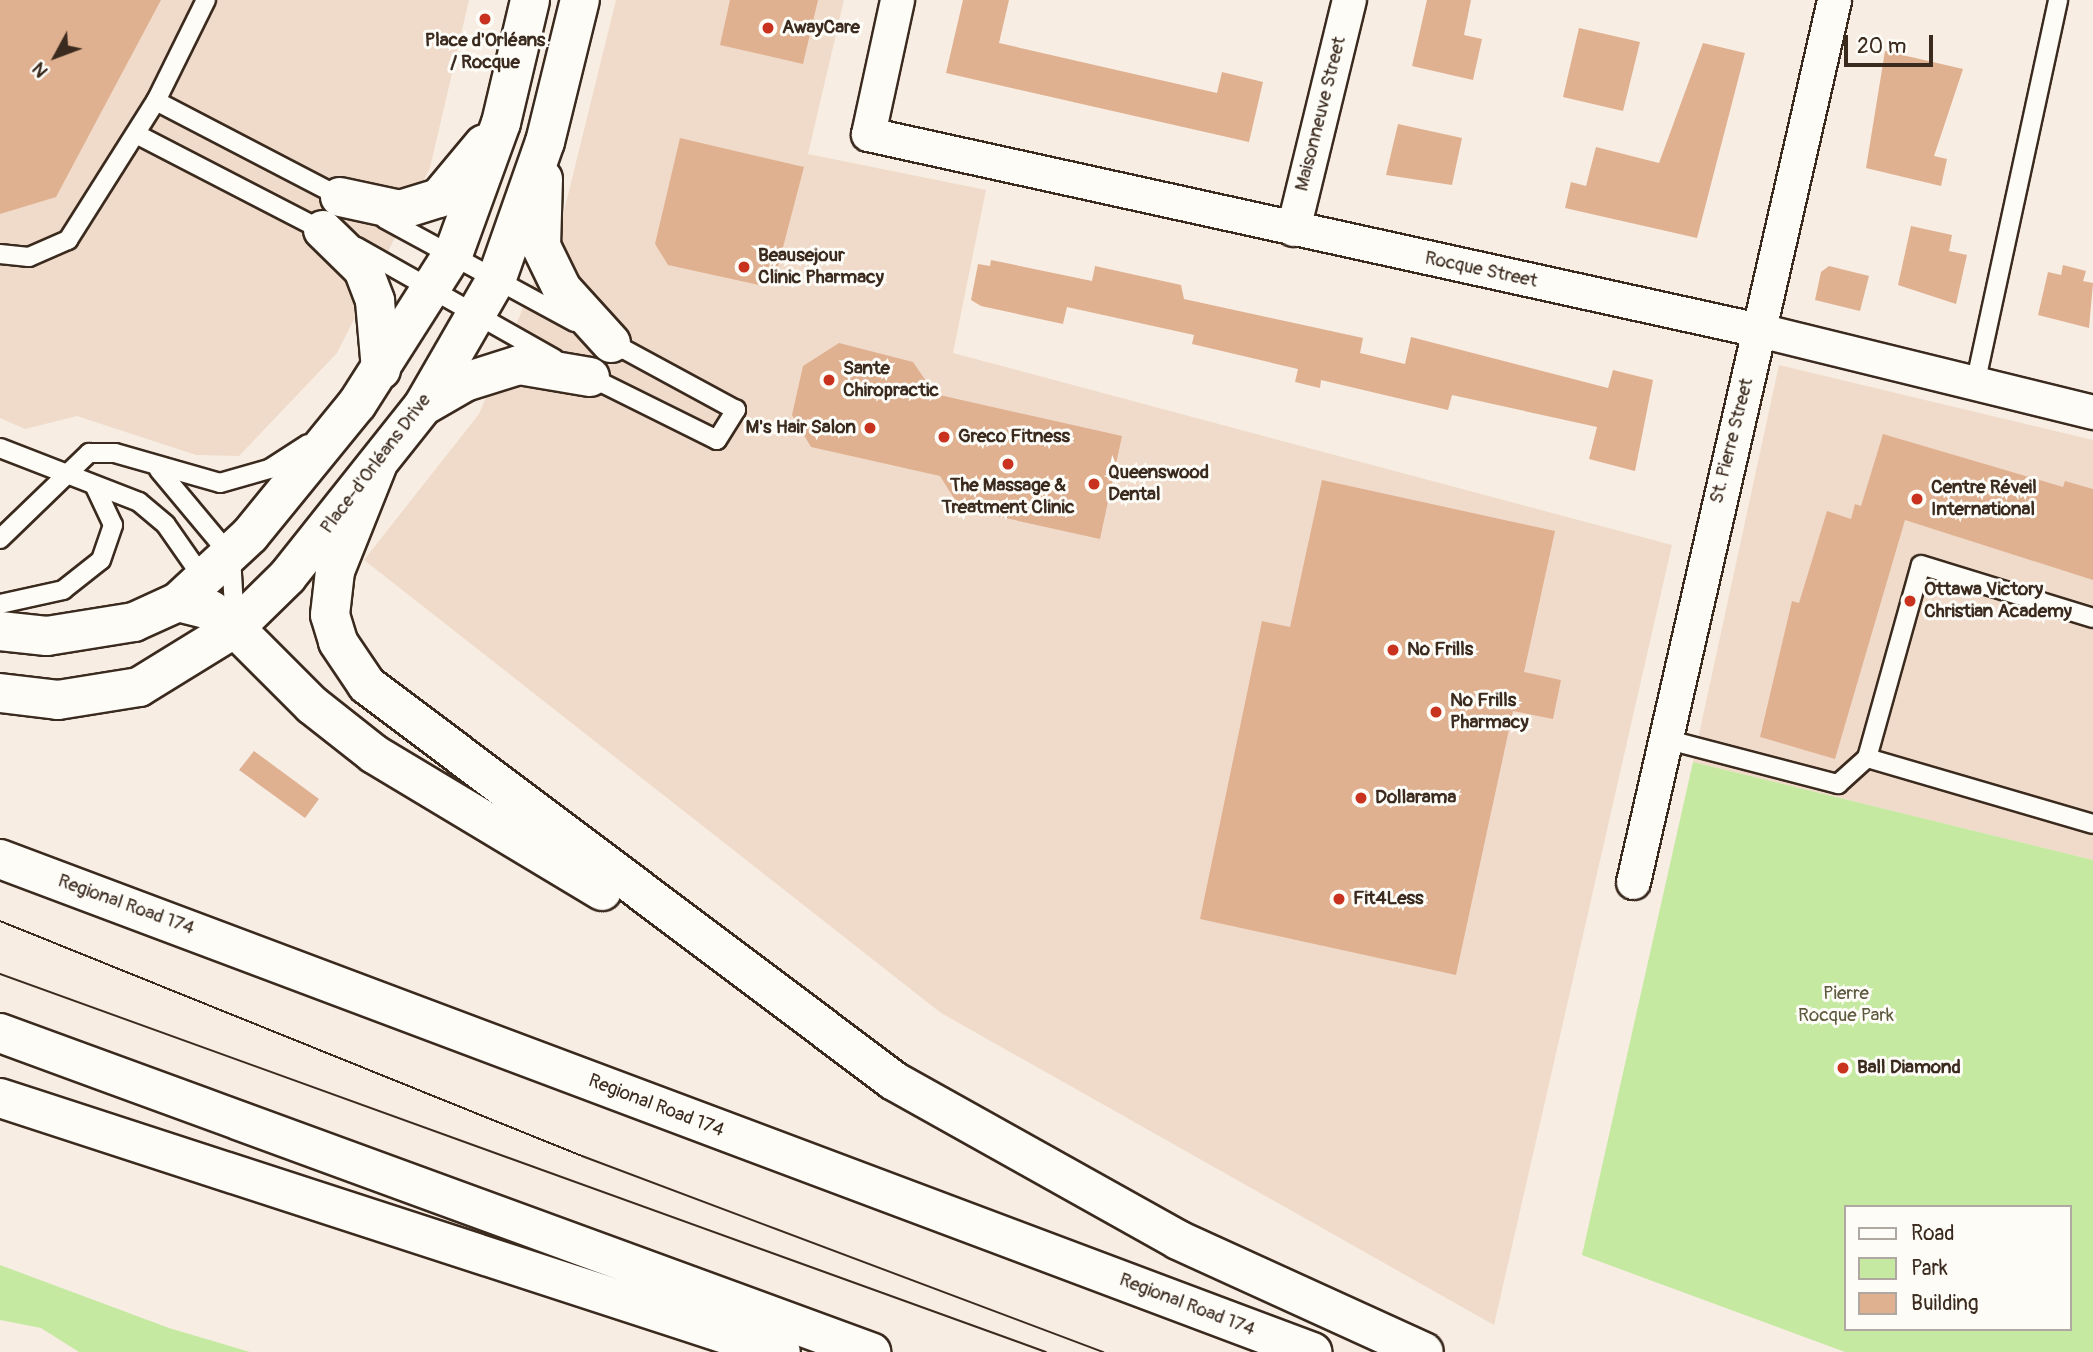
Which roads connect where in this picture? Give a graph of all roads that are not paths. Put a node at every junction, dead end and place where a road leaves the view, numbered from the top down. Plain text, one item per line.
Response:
1 (206, 0) edge
2 (530, 0) edge
3 (580, 0) edge
4 (897, 0) edge
5 (1349, 0) edge
6 (1834, 0) edge
7 (2058, 0) edge
8 (156, 101) junction
9 (501, 123) junction
10 (136, 134) junction
11 (545, 142) junction
12 (341, 197) junction
13 (1293, 229) junction
14 (323, 230) junction
15 (454, 252) junction
16 (0, 254) edge
17 (497, 278) junction
18 (434, 285) junction
19 (475, 317) junction
20 (1759, 330) junction
21 (611, 343) junction
22 (381, 370) junction
23 (590, 377) junction
24 (1976, 380) junction
25 (357, 404) junction
26 (423, 406) junction
27 (2093, 412) edge
28 (0, 448) edge
29 (377, 466) junction
30 (157, 468) junction
31 (63, 474) junction
32 (95, 487) junction
33 (0, 539) edge
34 (204, 579) junction
35 (0, 604) edge
36 (2093, 618) edge
37 (235, 628) junction
38 (0, 631) edge
39 (0, 693) edge
40 (1661, 738) junction
41 (1867, 758) junction
42 (2093, 824) edge
43 (0, 859) edge
44 (1633, 882) dead end
45 (768, 991) junction
46 (0, 1033) edge
47 (0, 1048) edge
48 (0, 1098) edge
49 (262, 1132) junction
50 (781, 1352) edge
51 (871, 1352) edge
52 (1312, 1352) edge
53 (1424, 1352) edge

1 - 8 lane
2 - 9 main road
3 - 11 main road, Place-d'Orléans Drive
4 - 13 street, Rocque Street
5 - 13 street, Maisonneuve Street
6 - 20 street, St. Pierre Street
7 - 24 lane
8 - 10 lane
8 - 12 lane
9 - 12 main road
9 - 15 main road
10 - 14 lane
10 - 16 lane
11 - 17 main road, Place-d'Orléans Drive
11 - 21 main road
12 - 15 lane
13 - 20 street, Rocque Street
14 - 18 lane
14 - 22 main road
15 - 17 lane
15 - 18 main road
17 - 19 main road, Place-d'Orléans Drive
17 - 21 lane
18 - 19 lane
18 - 22 main road
19 - 23 lane
19 - 26 main road, Place-d'Orléans Drive
20 - 24 street, Rocque Street
20 - 40 street, St. Pierre Street
21 - 23 lane
22 - 25 main road
23 - 26 main road
24 - 27 street, Rocque Street
25 - 30 lane
25 - 34 main road
26 - 29 main road, Place-d'Orléans Drive
28 - 31 lane
29 - 37 main road, Place-d'Orléans Drive
29 - 45 main road
30 - 31 lane
30 - 34 lane
31 - 32 lane
31 - 33 lane
32 - 34 lane
32 - 35 lane
34 - 37 lane
34 - 37 main road
34 - 38 main road
36 - 41 lane
37 - 39 main road, Place-d'Orléans Drive
37 - 45 main road
40 - 41 lane
40 - 44 street, St. Pierre Street
41 - 42 lane
43 - 52 main road, Regional Road 174
45 - 53 main road
46 - 49 main road
47 - 49 main road
48 - 50 main road
49 - 51 main road

